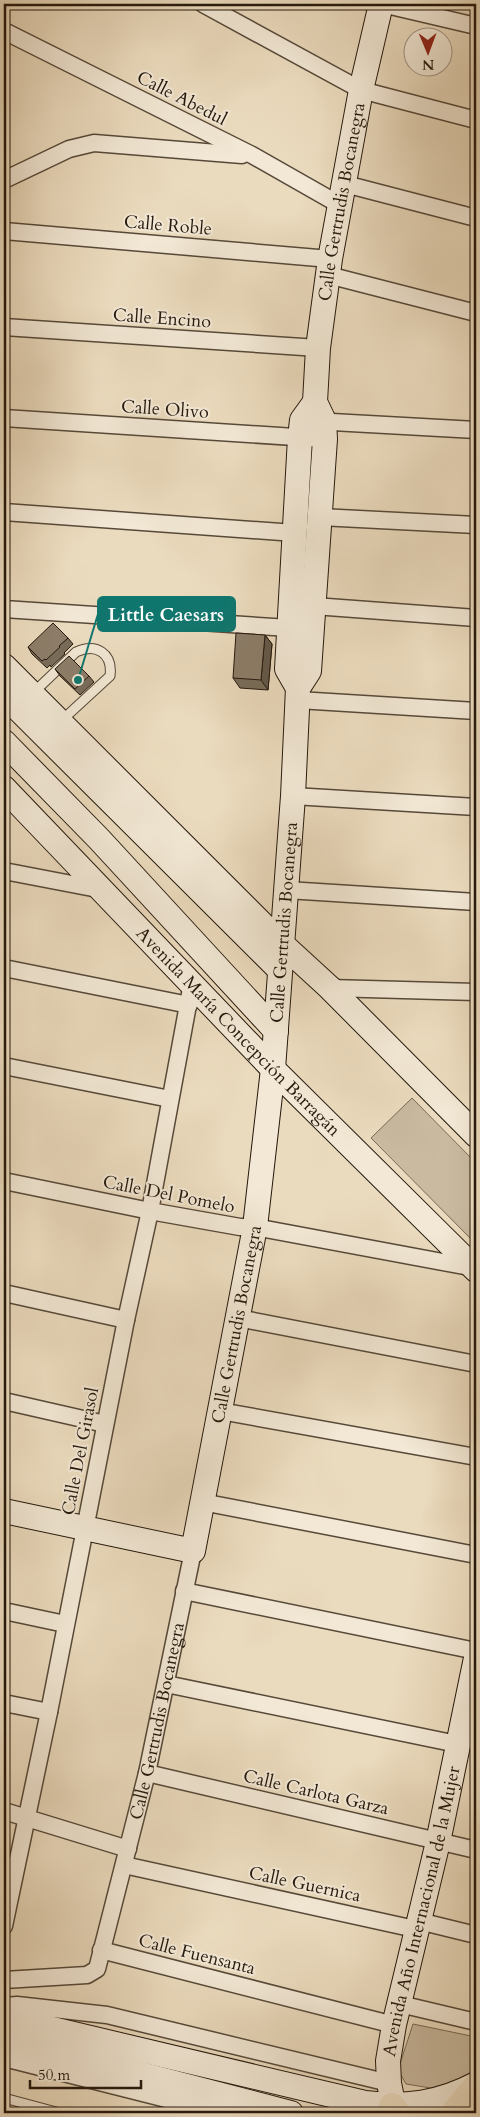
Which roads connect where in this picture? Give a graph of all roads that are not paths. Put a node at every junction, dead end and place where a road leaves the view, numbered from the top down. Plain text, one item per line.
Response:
1 (202, 4) edge
2 (381, 4) edge
3 (476, 26) edge
4 (4, 31) edge
5 (361, 90) junction
6 (476, 120) edge
7 (252, 156) junction
8 (4, 180) edge
9 (342, 195) junction
10 (476, 218) edge
11 (4, 231) edge
12 (329, 267) junction
13 (476, 313) edge
14 (4, 327) edge
15 (318, 348) junction
16 (4, 418) edge
17 (313, 424) junction
18 (476, 430) edge
19 (4, 512) edge
20 (320, 517) junction
21 (476, 525) edge
22 (295, 533) junction
23 (314, 606) junction
24 (4, 609) edge
25 (476, 618) edge
26 (289, 628) junction
27 (4, 666) edge
28 (32, 694) junction
29 (298, 694) junction
30 (4, 695) edge
31 (476, 711) edge
32 (60, 722) junction
33 (4, 742) edge
34 (4, 788) edge
35 (293, 796) junction
36 (476, 806) edge
37 (4, 871) edge
38 (103, 890) junction
39 (286, 890) junction
40 (476, 902) edge
41 (282, 944) junction
42 (4, 968) edge
43 (280, 970) junction
44 (330, 988) junction
45 (476, 992) edge
46 (190, 994) junction
47 (276, 1031) junction
48 (4, 1066) edge
49 (273, 1069) junction
50 (170, 1099) junction
51 (476, 1135) edge
52 (4, 1181) edge
53 (150, 1211) junction
54 (255, 1227) junction
55 (476, 1269) edge
56 (4, 1293) edge
57 (238, 1318) junction
58 (126, 1320) junction
59 (476, 1364) edge
60 (4, 1401) edge
61 (220, 1412) junction
62 (105, 1424) junction
63 (476, 1457) edge
64 (202, 1502) junction
65 (4, 1511) edge
66 (86, 1529) junction
67 (193, 1552) junction
68 (476, 1555) edge
69 (184, 1591) junction
70 (4, 1611) edge
71 (65, 1624) junction
72 (476, 1651) edge
73 (476, 1658) edge
74 (166, 1684) junction
75 (4, 1702) edge
76 (48, 1712) junction
77 (457, 1744) junction
78 (147, 1773) junction
79 (4, 1812) edge
80 (26, 1817) junction
81 (438, 1842) junction
82 (476, 1850) edge
83 (126, 1857) junction
84 (4, 1926) edge
85 (415, 1929) junction
86 (476, 1935) edge
87 (101, 1950) junction
88 (4, 1980) edge
89 (4, 2006) edge
90 (397, 2014) junction
91 (476, 2022) edge
92 (4, 2023) edge
93 (4, 2045) edge
94 (4, 2058) edge
95 (476, 2085) edge
96 (4, 2098) edge
97 (393, 2104) edge
98 (60, 2113) edge
99 (222, 2113) edge
100 (291, 2113) edge
101 (454, 2113) edge

1 - 5 street
2 - 3 street
2 - 5 street, Calle Gertrudis Bocanegra
4 - 7 street, Calle Abedul
5 - 6 street
5 - 9 street, Calle Gertrudis Bocanegra
7 - 8 street
7 - 9 street, Calle Abedul
9 - 10 street, Calle Abedul
9 - 12 street, Calle Gertrudis Bocanegra
11 - 12 street, Calle Roble
12 - 13 street, Calle Roble
12 - 15 street, Calle Gertrudis Bocanegra
14 - 15 street, Calle Encino
15 - 17 street, Calle Gertrudis Bocanegra
16 - 17 street, Calle Olivo
17 - 18 street, Calle Olivo
17 - 20 street, Calle Gertrudis Bocanegra
17 - 22 street, Calle Gertrudis Bocanegra
19 - 22 street
20 - 21 street
20 - 23 street, Calle Gertrudis Bocanegra
22 - 26 street, Calle Gertrudis Bocanegra
23 - 25 street
23 - 29 street, Calle Gertrudis Bocanegra
24 - 26 street
26 - 29 street, Calle Gertrudis Bocanegra
27 - 28 street
28 - 32 street
28 - 32 lane
29 - 31 street
29 - 35 street, Calle Gertrudis Bocanegra
30 - 43 street
32 - 41 street
33 - 47 street, Avenida María Concepción Barragán
34 - 38 street, Avenida María Concepción Barragán
35 - 36 street
35 - 39 street, Calle Gertrudis Bocanegra
37 - 38 street
38 - 46 street, Avenida María Concepción Barragán
39 - 40 street
39 - 41 street, Calle Gertrudis Bocanegra
41 - 43 street, Calle Gertrudis Bocanegra
41 - 44 street
42 - 46 street
43 - 47 street, Calle Gertrudis Bocanegra
44 - 45 street
44 - 51 street
46 - 49 street, Avenida María Concepción Barragán
46 - 50 street, Calle Del Girasol
47 - 49 street, Calle Gertrudis Bocanegra
48 - 50 street
49 - 54 street, Calle Gertrudis Bocanegra
49 - 55 street, Avenida María Concepción Barragán
50 - 53 street, Calle Del Girasol
52 - 53 street, Calle Del Pomelo
53 - 54 street, Calle Del Pomelo
53 - 58 street, Calle Del Girasol
54 - 55 street, Calle Del Pomelo
54 - 57 street, Calle Gertrudis Bocanegra
56 - 58 street
57 - 59 street
57 - 61 street, Calle Gertrudis Bocanegra
58 - 62 street, Calle Del Girasol
60 - 62 street
61 - 63 street
61 - 64 street, Calle Gertrudis Bocanegra
62 - 66 street, Calle Del Girasol
64 - 67 street, Calle Gertrudis Bocanegra
64 - 68 street
65 - 66 street
66 - 67 street
66 - 71 street, Calle Del Girasol
67 - 69 street, Calle Gertrudis Bocanegra
69 - 72 street
69 - 74 street, Calle Gertrudis Bocanegra
70 - 71 street
71 - 76 street, Calle Del Girasol
73 - 77 street, Avenida Año Internacional de la Mujer
74 - 77 street
74 - 78 street, Calle Gertrudis Bocanegra
75 - 76 street
76 - 80 street, Calle Del Girasol
77 - 81 street, Avenida Año Internacional de la Mujer
78 - 81 street, Calle Carlota Garza
78 - 83 street, Calle Gertrudis Bocanegra
79 - 80 street, Calle Guernica
80 - 83 street, Calle Guernica
80 - 84 street, Calle Del Girasol
81 - 82 street, Calle Carlota Garza
81 - 85 street, Avenida Año Internacional de la Mujer
83 - 85 street, Calle Guernica
83 - 87 street, Calle Gertrudis Bocanegra
85 - 86 street, Calle Guernica
85 - 90 street, Avenida Año Internacional de la Mujer
87 - 88 street
87 - 90 street, Calle Fuensanta
89 - 97 street
90 - 91 street, Calle Fuensanta
90 - 97 street, Avenida Año Internacional de la Mujer
92 - 97 street
93 - 100 street
94 - 99 street
95 - 97 street
95 - 101 main road
96 - 98 lane

